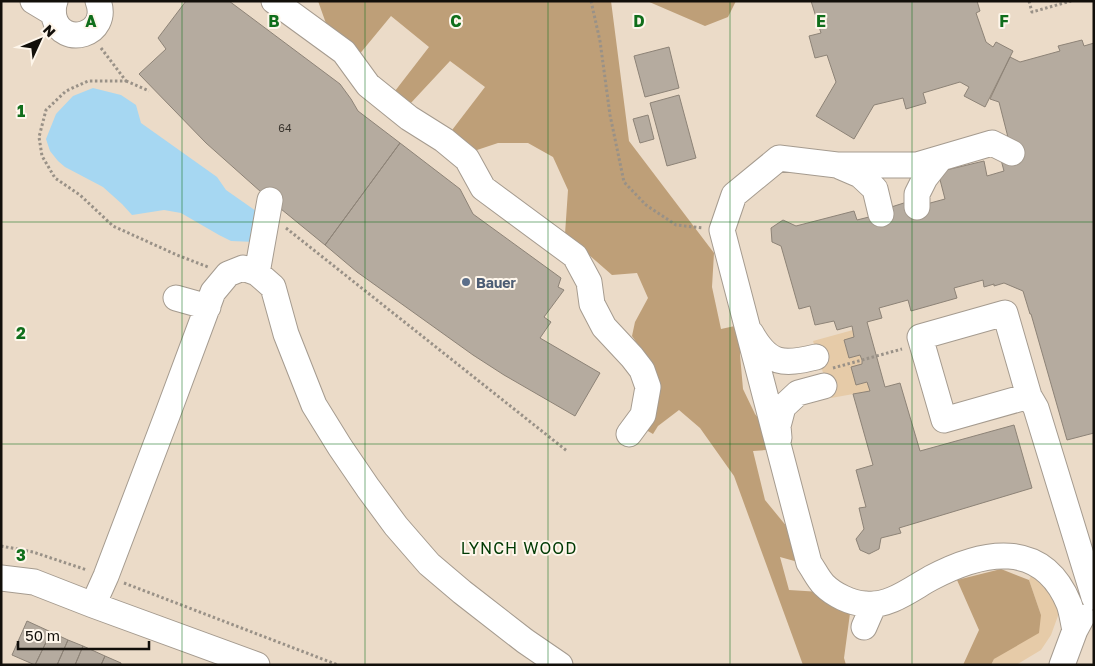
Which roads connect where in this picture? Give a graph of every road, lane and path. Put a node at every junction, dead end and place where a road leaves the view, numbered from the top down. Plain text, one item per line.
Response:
1 (98, 1) edge
2 (274, 1) edge
3 (591, 1) edge
4 (1029, 1) edge
5 (1071, 1) edge
6 (47, 5) edge
7 (89, 32) junction
8 (126, 81) junction
9 (149, 91) dead end
10 (1012, 153) dead end
11 (940, 159) junction
12 (836, 165) junction
13 (269, 207) joint
14 (917, 207) dead end
15 (881, 214) dead end
16 (722, 230) junction
17 (258, 272) junction
18 (228, 274) junction
19 (176, 298) dead end
20 (208, 307) junction
21 (747, 326) junction
22 (922, 343) junction
23 (823, 371) junction
24 (1029, 396) junction
25 (629, 434) dead end
26 (567, 451) dead end
27 (780, 453) junction
28 (1, 546) edge
29 (106, 576) junction
30 (1, 578) edge
31 (1094, 597) edge
32 (874, 604) junction
33 (93, 605) junction
34 (864, 627) dead end
35 (1075, 630) junction
36 (205, 656) edge
37 (257, 665) edge
38 (338, 665) edge
39 (560, 665) edge
40 (1062, 665) edge

1 - 7 street
2 - 25 street
3 - 16 path
4 - 5 path
6 - 7 street
7 - 8 path
8 - 9 path
8 - 18 path
10 - 11 street
11 - 12 street
11 - 14 street
12 - 15 street
12 - 16 street
13 - 17 street
13 - 26 path
16 - 21 street
17 - 18 street
17 - 39 street
18 - 20 street
19 - 20 street
20 - 29 street
21 - 23 street
21 - 27 street
22 - 23 path
22 - 24 street
22 - 24 street
23 - 27 street
24 - 31 street
27 - 32 street
28 - 29 path
29 - 33 street
29 - 38 path
30 - 33 street
31 - 35 street
32 - 34 street
32 - 35 street
33 - 36 street
35 - 40 street
36 - 37 street

